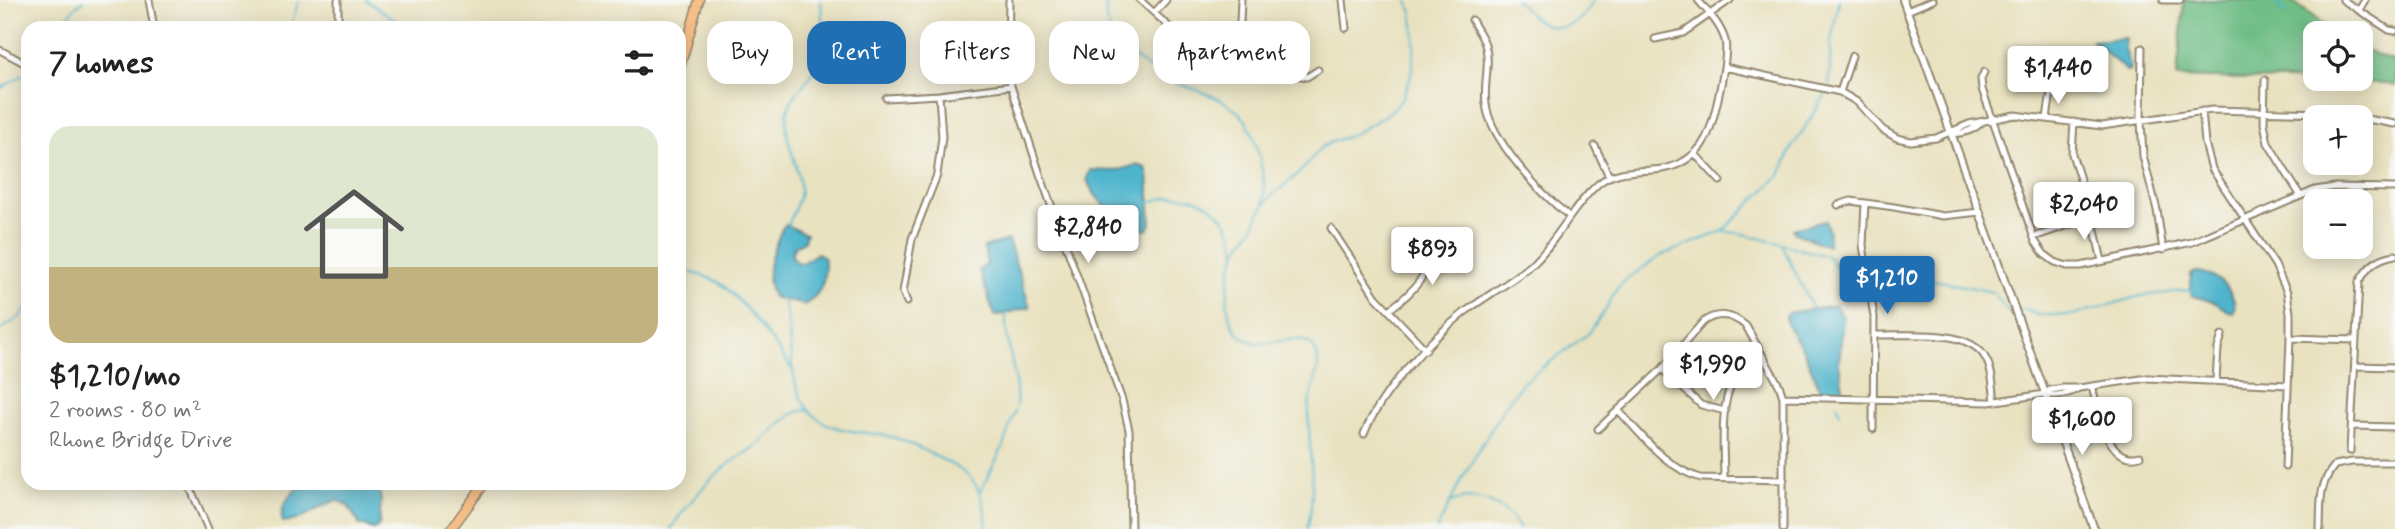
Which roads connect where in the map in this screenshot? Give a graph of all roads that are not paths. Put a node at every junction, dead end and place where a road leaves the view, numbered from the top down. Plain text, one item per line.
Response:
1 (149, 0) edge
2 (338, 0) edge
3 (699, 0) edge
4 (1009, 0) edge
5 (1140, 0) edge
6 (1166, 0) edge
7 (1241, 0) edge
8 (1342, 0) edge
9 (1698, 0) edge
10 (1730, 0) edge
11 (1903, 0) edge
12 (1933, 0) edge
13 (2163, 0) edge
14 (2180, 0) edge
15 (2343, 0) edge
16 (2365, 0) edge
17 (2359, 10) junction
18 (1907, 11) junction
19 (1154, 13) junction
20 (1711, 15) junction
21 (1472, 20) dead end
22 (153, 21) edge
23 (338, 21) edge
24 (1163, 21) edge
25 (1240, 21) edge
26 (1346, 28) dead end
27 (2395, 31) edge
28 (1655, 39) dead end
29 (686, 46) edge
30 (2143, 48) dead end
31 (0, 50) edge
32 (1852, 56) dead end
33 (21, 61) edge
34 (1724, 67) junction
35 (2059, 67) dead end
36 (1318, 70) dead end
37 (1984, 72) dead end
38 (1310, 76) edge
39 (2265, 80) dead end
40 (1011, 86) junction
41 (1840, 92) junction
42 (939, 95) junction
43 (886, 98) dead end
44 (2202, 111) junction
45 (2264, 111) junction
46 (2303, 113) edge
47 (2048, 118) junction
48 (1992, 119) junction
49 (2373, 120) edge
50 (2141, 121) junction
51 (2074, 122) junction
52 (2395, 124) edge
53 (1951, 133) junction
54 (1595, 146) dead end
55 (1695, 154) junction
56 (1609, 176) junction
57 (1720, 181) dead end
58 (2395, 188) edge
59 (2300, 195) junction
60 (1865, 203) junction
61 (1838, 205) dead end
62 (1980, 212) junction
63 (1569, 216) junction
64 (2092, 217) junction
65 (2244, 220) junction
66 (1331, 228) dead end
67 (2034, 237) junction
68 (1429, 242) dead end
69 (2163, 250) junction
70 (2395, 255) edge
71 (2102, 261) junction
72 (907, 302) dead end
73 (1389, 310) junction
74 (1875, 335) junction
75 (2221, 335) dead end
76 (2290, 338) junction
77 (2355, 340) junction
78 (1426, 350) junction
79 (1765, 359) junction
80 (2354, 366) junction
81 (2395, 367) edge
82 (1662, 369) junction
83 (2216, 381) junction
84 (2288, 385) junction
85 (2092, 386) junction
86 (2045, 394) junction
87 (1783, 397) junction
88 (1873, 398) junction
89 (1995, 401) junction
90 (1618, 410) junction
91 (1725, 411) junction
92 (2352, 426) junction
93 (2395, 427) edge
94 (1598, 429) dead end
95 (1873, 429) dead end
96 (1364, 434) dead end
97 (2350, 452) dead end
98 (2140, 456) dead end
99 (2395, 462) edge
100 (2285, 467) dead end
101 (1724, 479) junction
102 (1784, 480) junction
103 (191, 490) edge
104 (480, 490) edge
105 (208, 529) edge
106 (451, 529) edge
107 (1131, 529) edge
108 (1783, 529) edge
109 (2094, 529) edge
110 (2320, 529) edge

1 - 22 street
2 - 23 street
3 - 29 highway
4 - 40 street
5 - 19 street
6 - 19 street
7 - 25 street
8 - 26 street
9 - 20 street
10 - 20 street
11 - 18 street
12 - 18 street
13 - 14 street
15 - 17 street
16 - 17 street
17 - 27 street
18 - 53 street
19 - 24 street
20 - 28 street
20 - 34 street
21 - 63 street
30 - 50 street
31 - 33 street
32 - 41 street
34 - 41 street
34 - 55 street
35 - 47 street
36 - 38 street
37 - 48 street
39 - 45 street
40 - 42 street
40 - 107 street
41 - 53 street
42 - 43 street
42 - 72 street
44 - 45 street
44 - 50 street
44 - 65 street
45 - 46 street
45 - 59 street
47 - 48 street
47 - 51 street
48 - 53 street
48 - 67 street
49 - 52 street
50 - 51 street
50 - 69 street
51 - 64 street
53 - 62 street
54 - 56 street
55 - 56 street
55 - 57 street
56 - 63 street
58 - 59 street
59 - 65 street
60 - 61 street
60 - 62 street
60 - 74 street
62 - 86 street
63 - 78 street
64 - 67 street
64 - 71 street
65 - 69 street
65 - 76 street
66 - 73 street
67 - 71 street
68 - 73 street
69 - 71 street
70 - 77 street
73 - 78 street
74 - 88 street
74 - 89 street
75 - 83 street
76 - 77 street
76 - 84 street
77 - 80 street
78 - 96 street
79 - 82 street
79 - 87 street
79 - 91 street
80 - 81 street
80 - 92 street
82 - 90 street
82 - 91 street
83 - 84 street
83 - 85 street
84 - 100 street
85 - 86 street
85 - 98 street
86 - 89 street
86 - 109 street
87 - 88 street
87 - 102 street
88 - 89 street
88 - 95 street
90 - 94 street
90 - 101 street
91 - 101 street
92 - 93 street
92 - 97 street
99 - 110 street
101 - 102 street
102 - 108 street
103 - 105 street
104 - 106 highway

